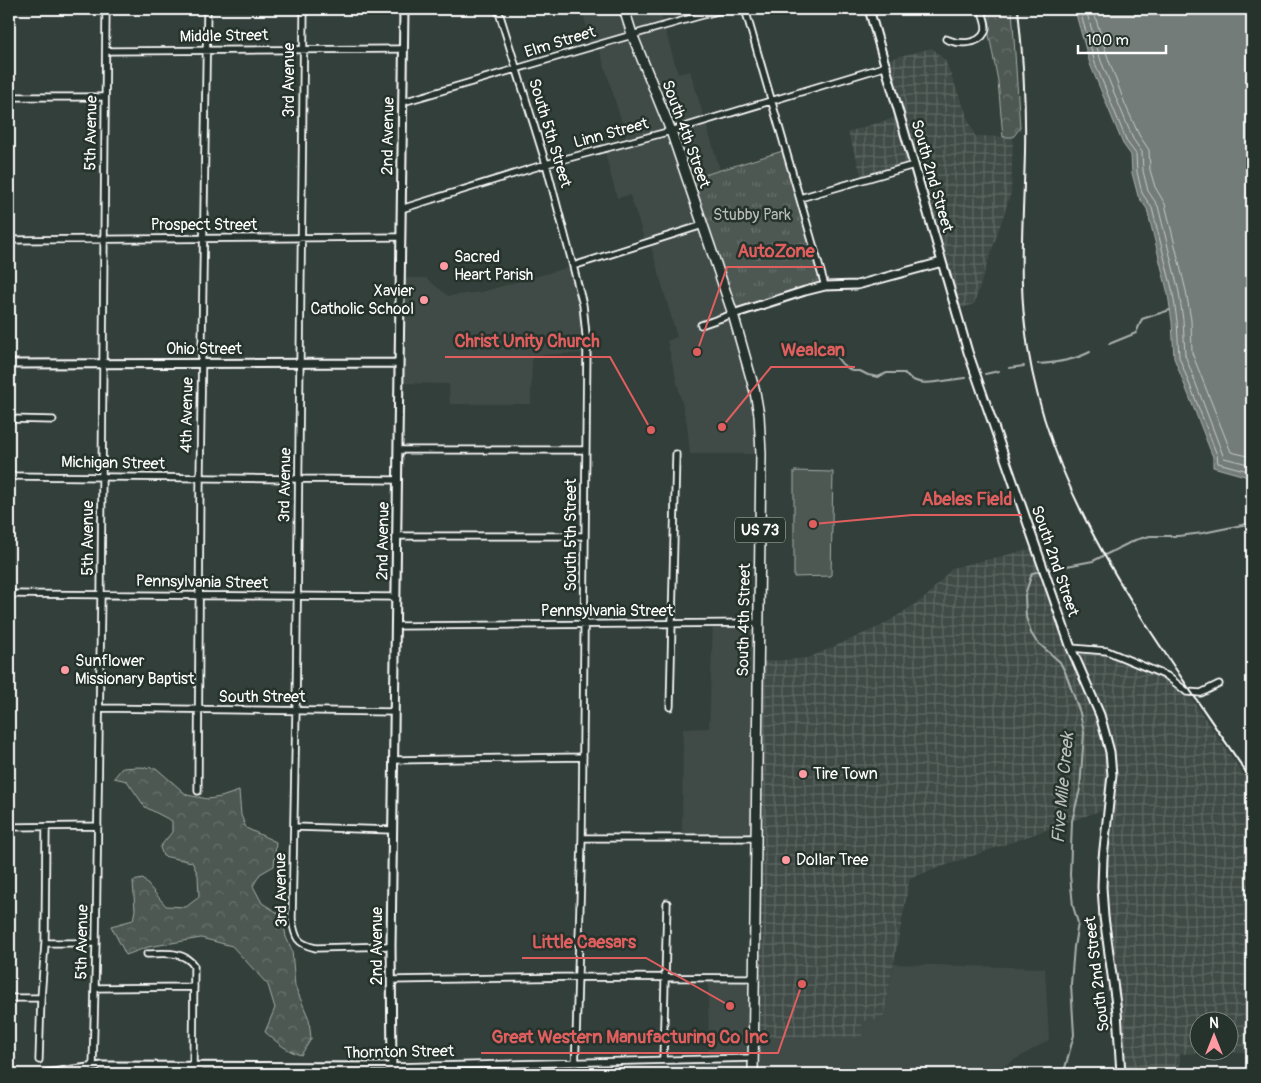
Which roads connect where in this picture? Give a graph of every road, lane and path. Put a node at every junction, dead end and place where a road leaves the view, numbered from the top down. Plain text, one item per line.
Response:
1 (106, 9) edge
2 (207, 9) edge
3 (304, 9) edge
4 (404, 9) edge
5 (498, 9) edge
6 (624, 9) edge
7 (725, 9) edge
8 (745, 9) edge
9 (870, 9) edge
10 (981, 9) edge
11 (632, 34) junction
12 (946, 39) dead end
13 (302, 49) junction
14 (403, 49) junction
15 (206, 50) junction
16 (106, 51) junction
17 (887, 66) junction
18 (516, 70) junction
19 (9, 97) edge
20 (105, 97) junction
21 (772, 101) junction
22 (403, 102) junction
23 (671, 131) junction
24 (546, 164) junction
25 (914, 165) junction
26 (800, 198) junction
27 (401, 209) junction
28 (703, 225) junction
29 (400, 237) junction
30 (204, 238) junction
31 (302, 238) junction
32 (104, 239) junction
33 (9, 240) edge
34 (942, 262) junction
35 (573, 266) junction
36 (825, 286) junction
37 (733, 314) junction
38 (701, 325) dead end
39 (201, 362) junction
40 (300, 362) junction
41 (102, 363) junction
42 (399, 363) junction
43 (9, 364) edge
44 (9, 420) edge
45 (53, 420) dead end
46 (398, 450) junction
47 (586, 450) junction
48 (676, 454) dead end
49 (9, 476) edge
50 (102, 476) junction
51 (200, 477) junction
52 (298, 479) junction
53 (398, 480) junction
54 (397, 536) junction
55 (585, 536) junction
56 (9, 594) edge
57 (101, 594) junction
58 (198, 596) junction
59 (297, 597) junction
60 (395, 597) junction
61 (758, 623) junction
62 (673, 624) junction
63 (585, 625) junction
64 (395, 626) junction
65 (1072, 648) junction
66 (1219, 684) dead end
67 (670, 707) dead end
68 (99, 708) junction
69 (199, 710) junction
70 (296, 710) junction
71 (394, 712) junction
72 (583, 757) junction
73 (394, 760) junction
74 (198, 791) dead end
75 (98, 826) junction
76 (9, 827) edge
77 (46, 827) junction
78 (294, 827) junction
79 (392, 830) junction
80 (582, 838) junction
81 (756, 838) junction
82 (667, 904) dead end
83 (45, 943) junction
84 (96, 944) junction
85 (391, 946) junction
86 (147, 954) dead end
87 (578, 977) junction
88 (665, 977) junction
89 (754, 978) junction
90 (391, 980) junction
91 (194, 987) junction
92 (95, 988) junction
93 (9, 998) edge
94 (40, 998) junction
95 (753, 1058) junction
96 (39, 1060) dead end
97 (663, 1060) junction
98 (576, 1063) junction
99 (93, 1066) junction
100 (197, 1069) edge
101 (392, 1071) edge
102 (46, 1074) edge
103 (575, 1074) edge
104 (753, 1074) edge
105 (1121, 1074) edge

1 - 16 street, 5th Avenue
2 - 15 street, 4th Avenue
3 - 13 street, 3rd Avenue
4 - 14 street, 2nd Avenue
5 - 18 street, South 5th Street
6 - 11 highway, South 4th Street / US 73
7 - 11 street, Elm Street
8 - 21 street
9 - 17 street, South 2nd Street
10 - 12 street
11 - 18 street, Elm Street
11 - 23 highway, South 4th Street / US 73
13 - 14 street, Middle Street
13 - 15 street, Middle Street
13 - 31 street, 3rd Avenue
14 - 22 street, 2nd Avenue
15 - 16 street, Middle Street
15 - 30 street, 4th Avenue
16 - 20 street, 5th Avenue
17 - 21 street, Linn Street
17 - 25 street, South 2nd Street
18 - 22 street, Elm Street
18 - 24 street, South 5th Street
19 - 20 street
20 - 32 street, 5th Avenue
21 - 23 street, Linn Street
21 - 26 street
22 - 27 street, 2nd Avenue
23 - 24 street, Linn Street
23 - 28 highway, South 4th Street / US 73
24 - 27 street, Linn Street
24 - 35 street, South 5th Street
25 - 26 street
25 - 34 street, South 2nd Street
26 - 36 street
27 - 29 street, 2nd Avenue
28 - 35 street
28 - 37 highway, South 4th Street / US 73
29 - 31 street, Prospect Street
29 - 42 street, 2nd Avenue
30 - 31 street, Prospect Street
30 - 32 street, Prospect Street
30 - 39 street, 4th Avenue
31 - 40 street, 3rd Avenue
32 - 33 street, Prospect Street
32 - 41 street, 5th Avenue
34 - 36 street
34 - 65 street, South 2nd Street
35 - 47 street, South 5th Street
36 - 37 street
37 - 38 street
37 - 61 highway, South 4th Street / US 73
39 - 40 street, Ohio Street
39 - 41 street, Ohio Street
39 - 51 street, 4th Avenue
40 - 42 street, Ohio Street
40 - 52 street, 3rd Avenue
41 - 43 street, Ohio Street
41 - 50 street, 5th Avenue
42 - 46 street, 2nd Avenue
44 - 45 street
46 - 47 street
46 - 53 street, 2nd Avenue
47 - 55 street, South 5th Street
48 - 62 street
49 - 50 street, Michigan Street
50 - 51 street, Michigan Street
50 - 57 street, 5th Avenue
51 - 52 street, Michigan Street
51 - 58 street, 4th Avenue
52 - 53 street, Michigan Street
52 - 59 street, 3rd Avenue
53 - 54 street, 2nd Avenue
54 - 55 street
54 - 60 street, 2nd Avenue
55 - 63 street, South 5th Street
56 - 57 street, Pennsylvania Street
57 - 58 street, Pennsylvania Street
57 - 68 street, 5th Avenue
58 - 59 street, Pennsylvania Street
58 - 69 street, 4th Avenue
59 - 60 street, Pennsylvania Street
59 - 70 street, 3rd Avenue
60 - 64 street, 2nd Avenue
61 - 62 street, Pennsylvania Street
61 - 81 highway, South 4th Street / US 73
62 - 63 street, Pennsylvania Street
62 - 67 street
63 - 64 street, Pennsylvania Street
63 - 72 street, South 5th Street
64 - 71 street, 2nd Avenue
65 - 66 street
65 - 105 street, South 2nd Street
68 - 69 street, South Street
68 - 75 street, 5th Avenue
69 - 70 street, South Street
69 - 74 street, 4th Avenue
70 - 71 street, South Street
70 - 78 street, 3rd Avenue
71 - 73 street, 2nd Avenue
72 - 73 street
72 - 80 street, South 5th Street
73 - 79 street, 2nd Avenue
75 - 77 street
75 - 84 street, 5th Avenue
76 - 77 street
77 - 83 street
78 - 79 street
78 - 85 street, 3rd Avenue
79 - 85 street, 2nd Avenue
80 - 81 street
80 - 87 street, South 5th Street
81 - 89 highway, South 4th Street / US 73
82 - 88 street
83 - 84 street
83 - 94 street
84 - 92 street, 5th Avenue
85 - 90 street, 2nd Avenue
86 - 91 street
87 - 88 street
87 - 90 street
87 - 98 street, South 5th Street
88 - 89 street
88 - 97 street
89 - 95 highway, South 4th Street / US 73
90 - 101 street, 2nd Avenue
91 - 92 street
91 - 100 street
92 - 99 street, 5th Avenue
93 - 94 street
94 - 96 street
95 - 97 street, Thornton Street
95 - 104 highway, South 4th Street / US 73
97 - 98 street, Thornton Street
98 - 101 street, Thornton Street
98 - 103 street, South 5th Street
99 - 100 street, Thornton Street
99 - 102 street, Thornton Street
100 - 101 street, Thornton Street

